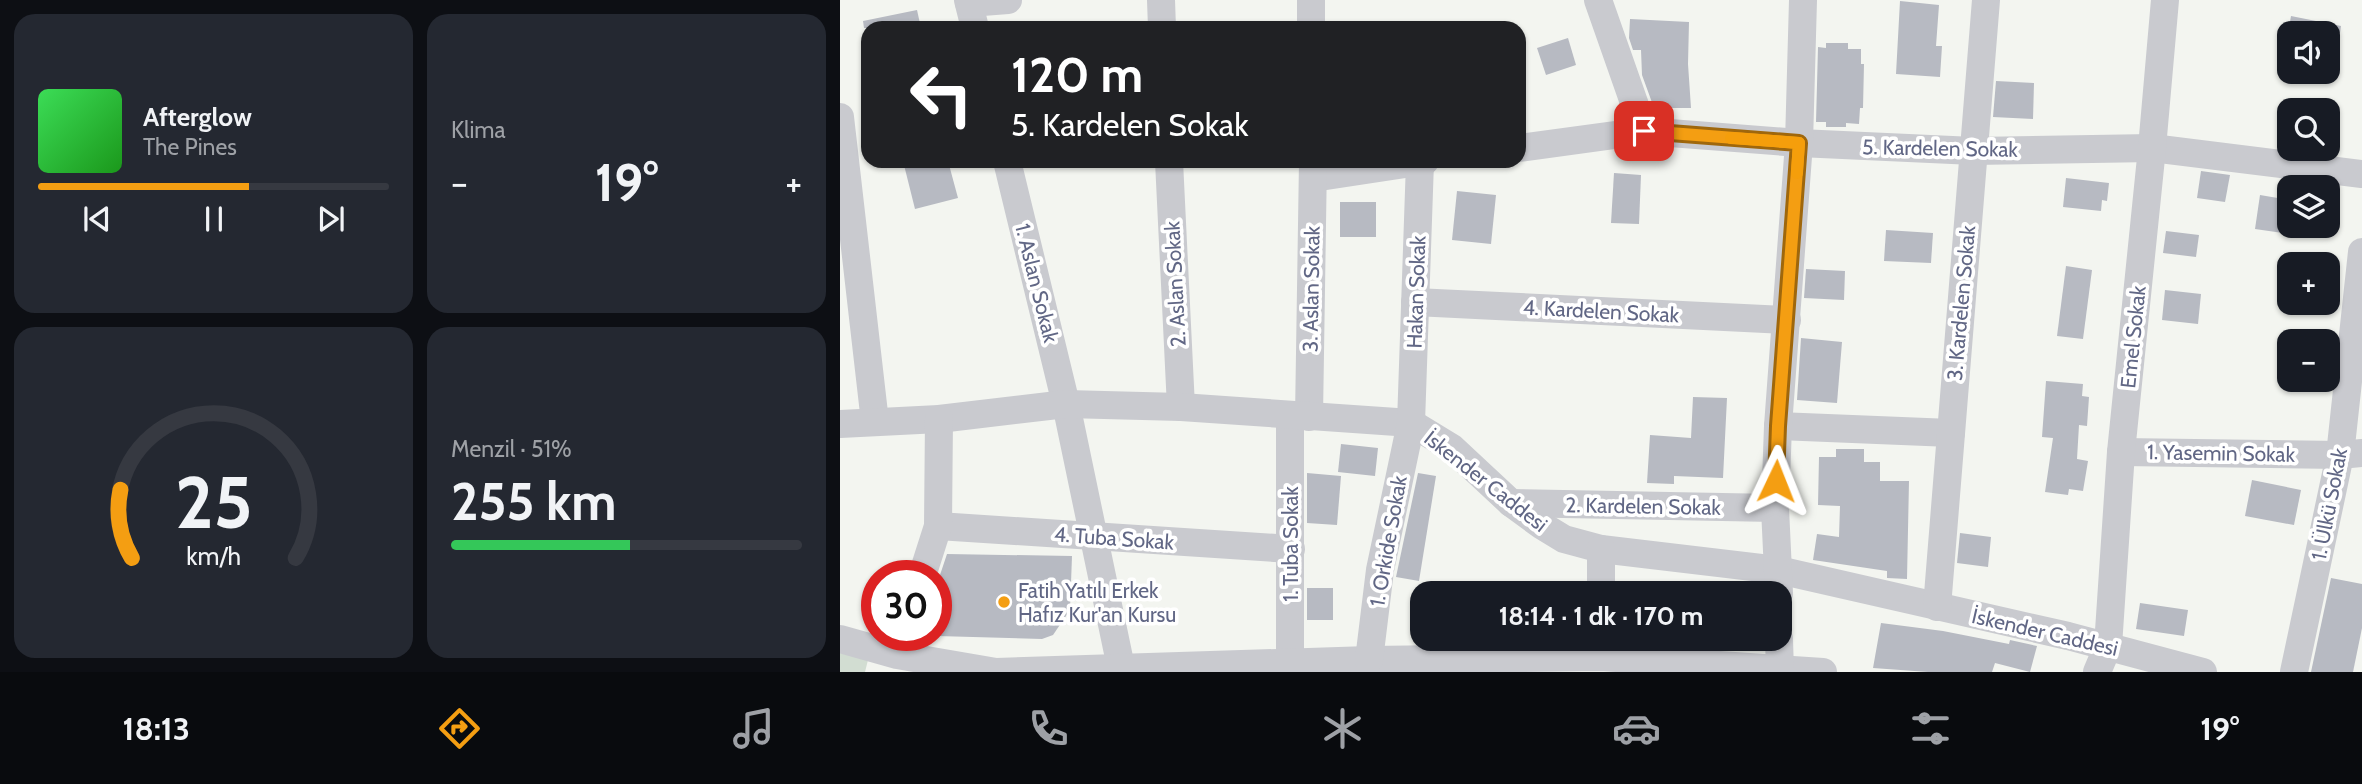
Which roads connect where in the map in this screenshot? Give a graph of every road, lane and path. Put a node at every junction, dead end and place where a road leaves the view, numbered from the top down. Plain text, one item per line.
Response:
1 (1008, 0) edge
2 (1161, 0) edge
3 (1311, 0) edge
4 (1598, 0) edge
5 (1803, 0) edge
6 (1986, 0) edge
7 (2165, 0) edge
8 (970, 10) edge
9 (1162, 21) edge
10 (1311, 21) edge
11 (840, 117) edge
12 (1644, 131) junction
13 (1799, 143) junction
14 (1526, 147) edge
15 (2152, 148) junction
16 (1974, 151) junction
17 (1009, 168) edge
18 (1168, 168) edge
19 (1422, 168) edge
20 (1313, 169) edge
21 (2362, 174) edge
22 (2362, 251) edge
23 (1415, 302) junction
24 (1787, 320) junction
25 (1066, 404) junction
26 (1181, 407) junction
27 (1299, 416) junction
28 (939, 419) junction
29 (875, 422) junction
30 (1411, 423) junction
31 (840, 424) edge
32 (1778, 426) junction
33 (1951, 433) junction
34 (2121, 452) junction
35 (2351, 454) edge
36 (1511, 503) junction
37 (1775, 508) junction
38 (938, 526) junction
39 (1094, 537) junction
40 (1601, 548) junction
41 (1291, 549) junction
42 (927, 560) edge
43 (1601, 581) edge
44 (1778, 581) edge
45 (1792, 583) edge
46 (1937, 607) junction
47 (840, 639) edge
48 (2108, 646) junction
49 (1780, 651) edge
50 (898, 654) edge
51 (1601, 656) edge
52 (1369, 660) junction
53 (1290, 667) edge
54 (1121, 670) edge
55 (1780, 670) edge
56 (1823, 672) edge
57 (2097, 672) edge
58 (2203, 672) edge
59 (2294, 672) edge

1 - 8 street
2 - 9 street
3 - 10 street
4 - 12 street
5 - 13 street
6 - 16 street, 3. Kardelen Sokak
7 - 15 street, Emel Sokak
11 - 29 street
12 - 13 street, 5. Kardelen Sokak
12 - 14 street, 5. Kardelen Sokak
13 - 16 street, 5. Kardelen Sokak
13 - 24 street
15 - 16 street, 5. Kardelen Sokak
15 - 21 street, 5. Kardelen Sokak
15 - 34 street, Emel Sokak
16 - 33 street, 3. Kardelen Sokak
17 - 25 street, 1. Aslan Sokak
18 - 26 street, 2. Aslan Sokak
19 - 23 street, Hakan Sokak
20 - 27 street, 3. Aslan Sokak
22 - 35 street, 1. Ülkü Sokak
23 - 24 street, 4. Kardelen Sokak
23 - 30 street, Hakan Sokak
24 - 32 street
25 - 26 street, İskender Caddesi
25 - 28 street, İskender Caddesi
25 - 39 street, 1. Aslan Sokak
26 - 27 street, İskender Caddesi
27 - 30 street, İskender Caddesi
27 - 41 street, 1. Tuba Sokak
28 - 29 street, İskender Caddesi
28 - 38 street
29 - 31 street, İskender Caddesi
30 - 36 street, İskender Caddesi
30 - 52 street, 1. Orkide Sokak
32 - 33 street
32 - 37 street
33 - 46 street, 3. Kardelen Sokak
34 - 35 street, 1. Yasemin Sokak
34 - 48 street, Emel Sokak
35 - 59 street, 1. Ülkü Sokak
36 - 37 street, 2. Kardelen Sokak
36 - 40 street, İskender Caddesi
37 - 44 street
38 - 39 street, 4. Tuba Sokak
38 - 42 street
39 - 41 street, 4. Tuba Sokak
39 - 54 street, 1. Aslan Sokak
40 - 43 street
40 - 44 street, İskender Caddesi
41 - 53 street, 1. Tuba Sokak
45 - 46 street, İskender Caddesi
46 - 48 street, İskender Caddesi
47 - 50 street
48 - 57 street, Emel Sokak
48 - 58 street, İskender Caddesi
49 - 55 street
50 - 54 street
51 - 52 street
51 - 55 street
52 - 53 street
53 - 54 street
55 - 56 street

